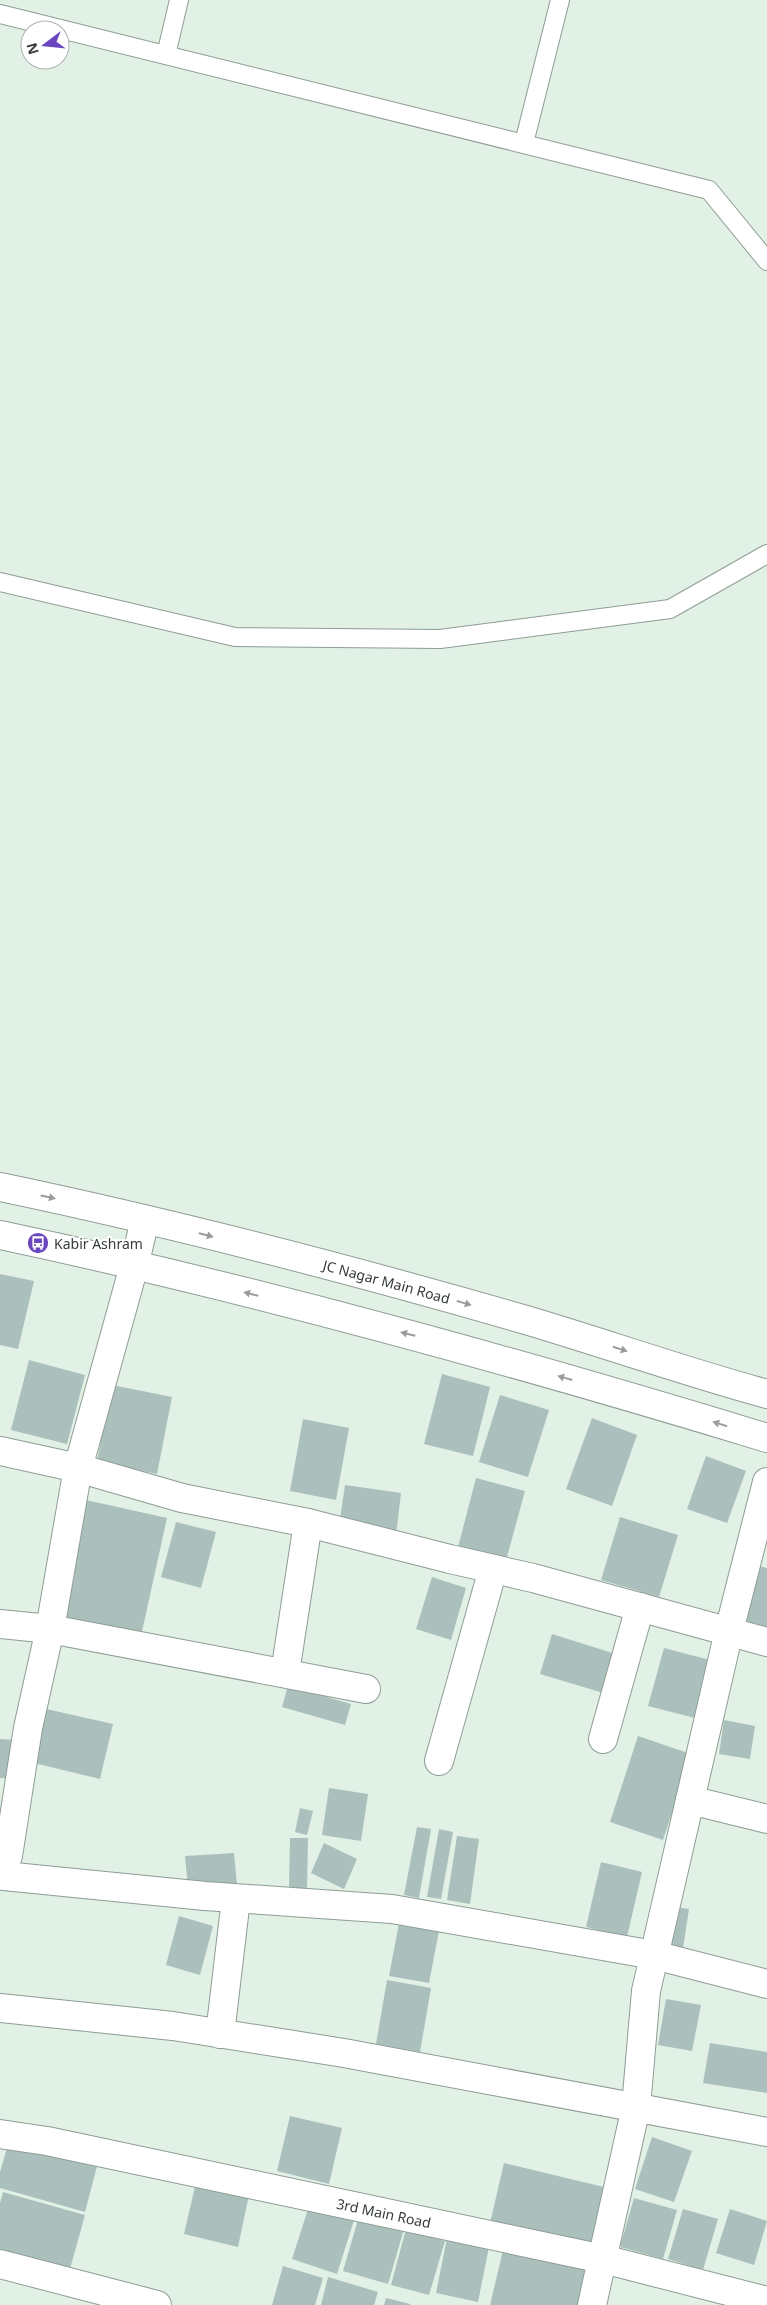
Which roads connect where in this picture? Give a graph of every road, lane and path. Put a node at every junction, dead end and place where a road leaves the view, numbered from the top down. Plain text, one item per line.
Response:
1 (179, 0) edge
2 (560, 0) edge
3 (0, 14) edge
4 (166, 55) junction
5 (524, 143) junction
6 (767, 261) edge
7 (767, 554) edge
8 (0, 582) edge
9 (0, 1187) edge
10 (144, 1220) junction
11 (0, 1235) edge
12 (134, 1266) junction
13 (767, 1394) edge
14 (767, 1438) edge
15 (0, 1451) edge
16 (78, 1468) junction
17 (767, 1482) edge
18 (308, 1523) junction
19 (493, 1569) junction
20 (640, 1607) junction
21 (0, 1624) edge
22 (50, 1629) junction
23 (729, 1631) junction
24 (767, 1642) edge
25 (285, 1673) junction
26 (366, 1689) dead end
27 (603, 1739) dead end
28 (439, 1761) dead end
29 (690, 1800) junction
30 (767, 1819) edge
31 (236, 1899) junction
32 (654, 1955) junction
33 (767, 1984) edge
34 (0, 2008) edge
35 (220, 2034) junction
36 (636, 2107) junction
37 (767, 2132) edge
38 (0, 2134) edge
39 (603, 2259) junction
40 (0, 2264) edge
41 (767, 2301) edge
42 (157, 2305) edge
43 (592, 2305) edge

1 - 4 lane
2 - 5 lane
3 - 4 lane
4 - 5 lane
5 - 6 lane
7 - 8 lane
9 -> 10 street, JC Nagar Main Road
10 - 12 street
10 -> 13 street, JC Nagar Main Road
11 - 12 street
14 -> 12 street
12 - 16 street
15 - 16 street
16 - 18 street
16 - 22 street
17 - 23 street
18 - 19 street
18 - 25 street
19 - 20 street
19 - 28 street
20 - 23 street
20 - 27 street
21 - 22 street
22 - 25 street
22 - 31 street
23 - 24 street
23 - 29 street
25 - 26 street
29 - 30 street
29 - 32 street
31 - 32 street
31 - 35 street
32 - 33 street
32 - 36 street
34 - 35 street
35 - 36 street
36 - 37 street
36 - 39 street
38 - 39 street, 3rd Main Road
39 - 41 street, 3rd Main Road
39 - 43 street
40 - 42 street

